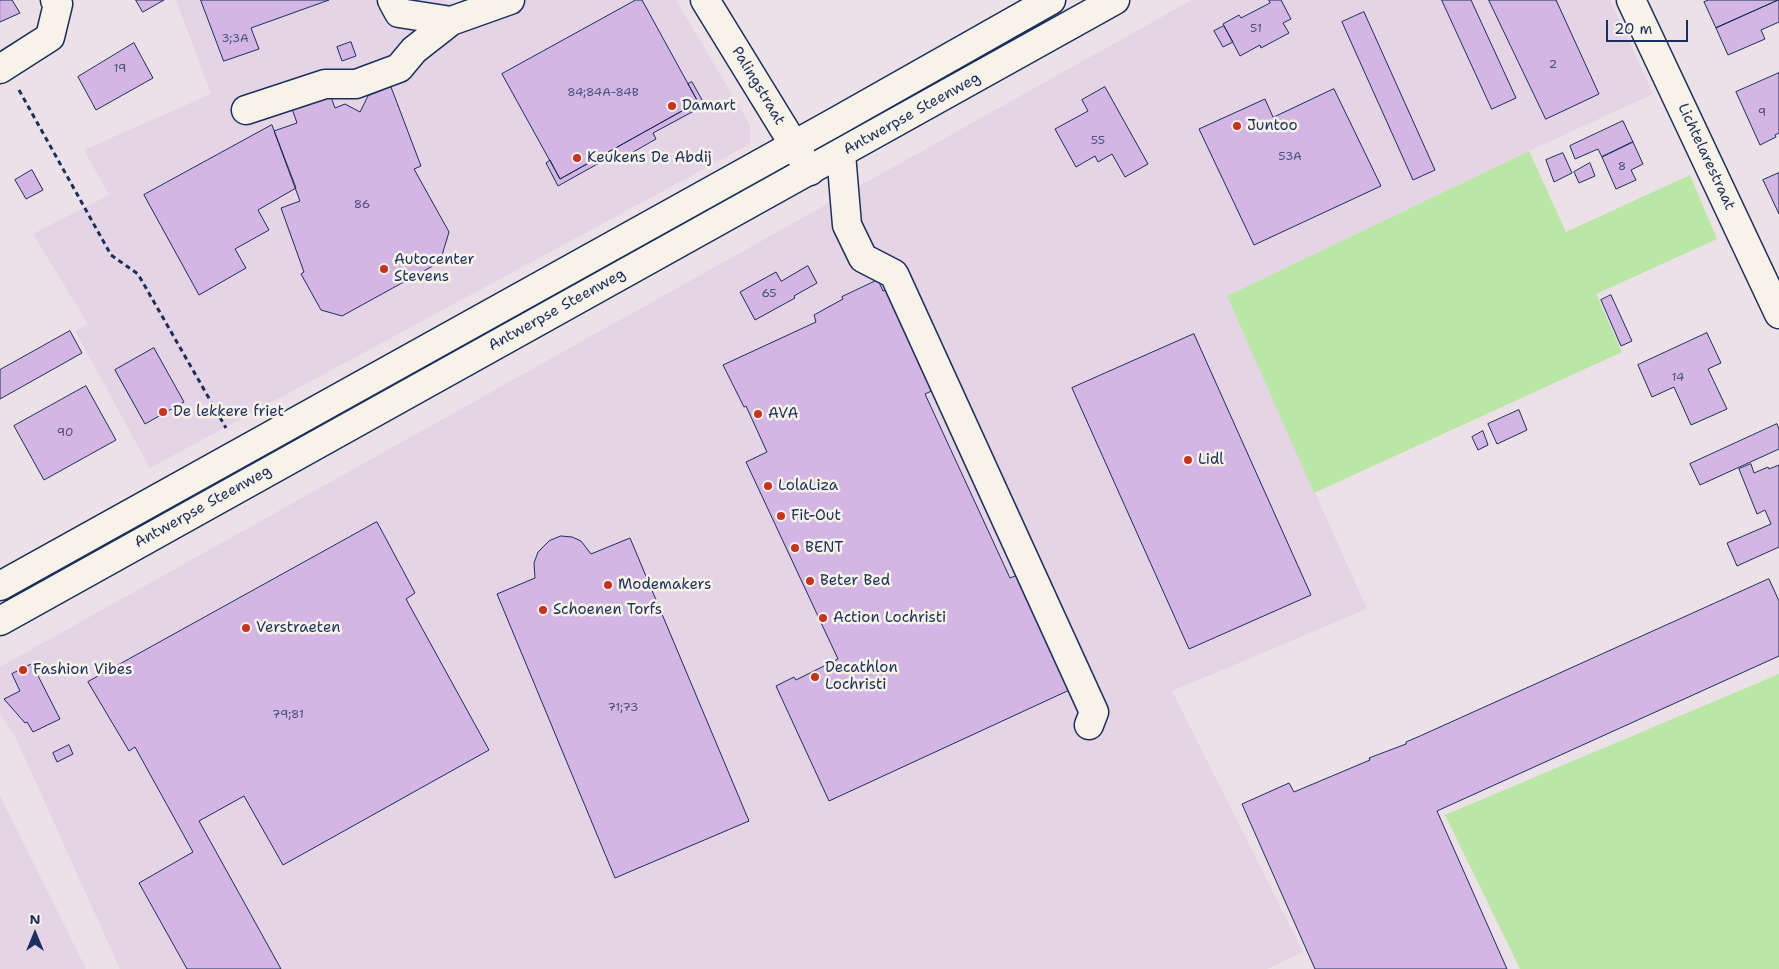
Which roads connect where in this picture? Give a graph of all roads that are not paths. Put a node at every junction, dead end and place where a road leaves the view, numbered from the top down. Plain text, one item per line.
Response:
1 (55, 0) edge
2 (392, 0) edge
3 (510, 0) edge
4 (706, 0) edge
5 (1051, 0) edge
6 (1115, 0) edge
7 (1632, 0) edge
8 (452, 21) junction
9 (3, 67) edge
10 (246, 110) dead end
11 (794, 145) junction
12 (841, 154) junction
13 (810, 171) junction
14 (1770, 271) edge
15 (1779, 314) edge
16 (0, 586) edge
17 (0, 621) edge
18 (1089, 725) dead end

1 - 9 main road
2 - 8 main road
3 - 8 main road
4 - 11 main road, Palingstraat
5 - 11 main road, Antwerpse Steenweg
6 - 12 main road, Antwerpse Steenweg
7 - 14 main road, Lichtelarestraat
8 - 10 main road
11 - 13 main road, Palingstraat
11 - 16 main road, Antwerpse Steenweg
12 - 13 main road, Antwerpse Steenweg
12 - 18 main road
13 - 17 main road, Antwerpse Steenweg
14 - 15 main road, Lichtelarestraat

